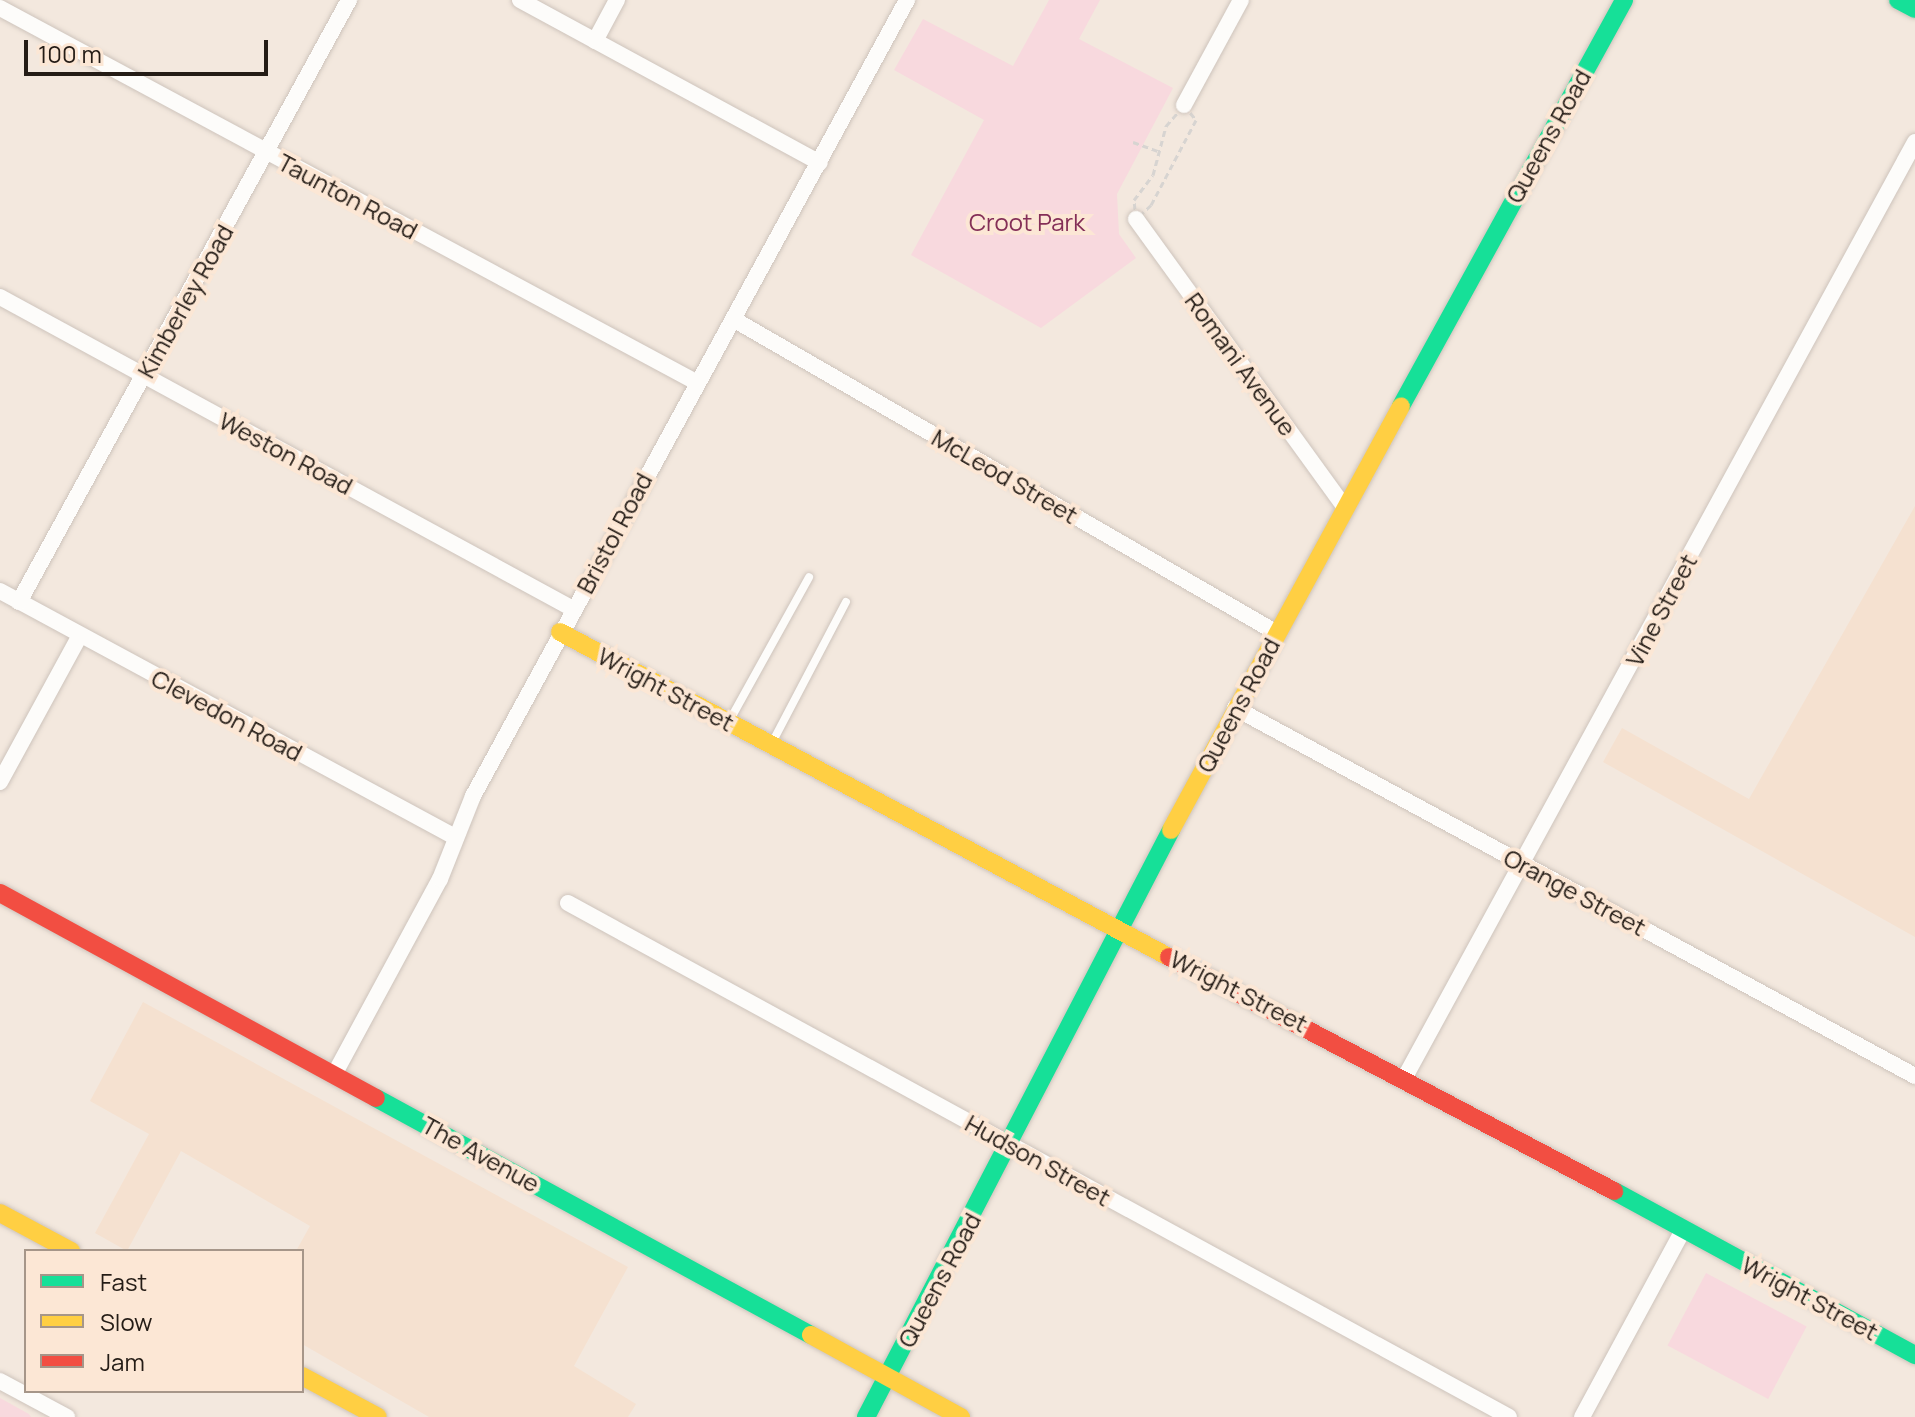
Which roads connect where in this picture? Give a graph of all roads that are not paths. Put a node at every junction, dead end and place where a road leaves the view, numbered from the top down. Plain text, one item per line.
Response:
1 (349, 0) edge
2 (520, 0) edge
3 (617, 0) edge
4 (907, 0) edge
5 (1241, 0) edge
6 (1624, 0) edge
7 (1898, 0) edge
8 (0, 8) edge
9 (1915, 9) edge
10 (595, 41) junction
11 (1184, 105) road end
12 (1915, 142) edge
13 (266, 152) junction
14 (820, 163) junction
15 (1136, 219) road end
16 (0, 297) edge
17 (733, 319) junction
18 (144, 376) junction
19 (696, 382) junction
20 (1345, 508) junction
21 (809, 577) dead end
22 (0, 591) edge
23 (19, 602) junction
24 (846, 602) dead end
25 (573, 609) junction
26 (560, 632) junction
27 (1277, 633) junction
28 (80, 635) junction
29 (1235, 708) junction
30 (729, 723) junction
31 (771, 745) junction
32 (0, 782) edge
33 (455, 837) junction
34 (1523, 864) junction
35 (0, 893) edge
36 (568, 903) dead end
37 (1120, 929) junction
38 (335, 1073) junction
39 (1915, 1076) edge
40 (1405, 1077) junction
41 (1009, 1144) junction
42 (0, 1213) edge
43 (1683, 1230) junction
44 (67, 1249) edge
45 (1915, 1355) edge
46 (304, 1377) edge
47 (887, 1377) junction
48 (0, 1381) edge
49 (59, 1415) edge
50 (378, 1417) edge
51 (866, 1417) edge
52 (961, 1417) edge
53 (1509, 1417) edge
54 (1582, 1417) edge

1 - 13 street, Kimberley Road
2 - 10 street
3 - 10 street
4 - 14 street, Bristol Road
5 - 11 street
6 - 20 street, Queens Road
7 - 9 street
8 - 13 street, Taunton Road
10 - 14 street
12 - 34 street, Vine Street
13 - 18 street, Kimberley Road
13 - 19 street, Taunton Road
14 - 17 street, Bristol Road
15 - 20 street, Romani Avenue
16 - 18 street, Weston Road
17 - 19 street, Bristol Road
17 - 27 street, McLeod Street
18 - 23 street, Kimberley Road
18 - 25 street, Weston Road
19 - 25 street, Bristol Road
20 - 27 street, Queens Road
21 - 30 lane
22 - 23 street, Clevedon Road
23 - 28 street, Clevedon Road
24 - 31 lane
25 - 26 street, Bristol Road
26 - 30 street, Wright Street
26 - 33 street, Bristol Road
27 - 29 street, Queens Road
28 - 32 street
28 - 33 street, Clevedon Road
29 - 34 street, Orange Street
29 - 37 street, Queens Road
30 - 31 street, Wright Street
31 - 37 street, Wright Street
33 - 38 street, Bristol Road
34 - 39 street, Orange Street
34 - 40 street, Vine Street
35 - 38 street, The Avenue
36 - 41 street, Hudson Street
37 - 40 street, Wright Street
37 - 41 street, Queens Road
38 - 47 street, The Avenue
40 - 43 street, Wright Street
41 - 47 street, Queens Road
41 - 53 street, Hudson Street
42 - 44 street
43 - 45 street, Wright Street
43 - 54 street
46 - 50 street
47 - 51 street, Queens Road
47 - 52 street, The Avenue
48 - 49 street

